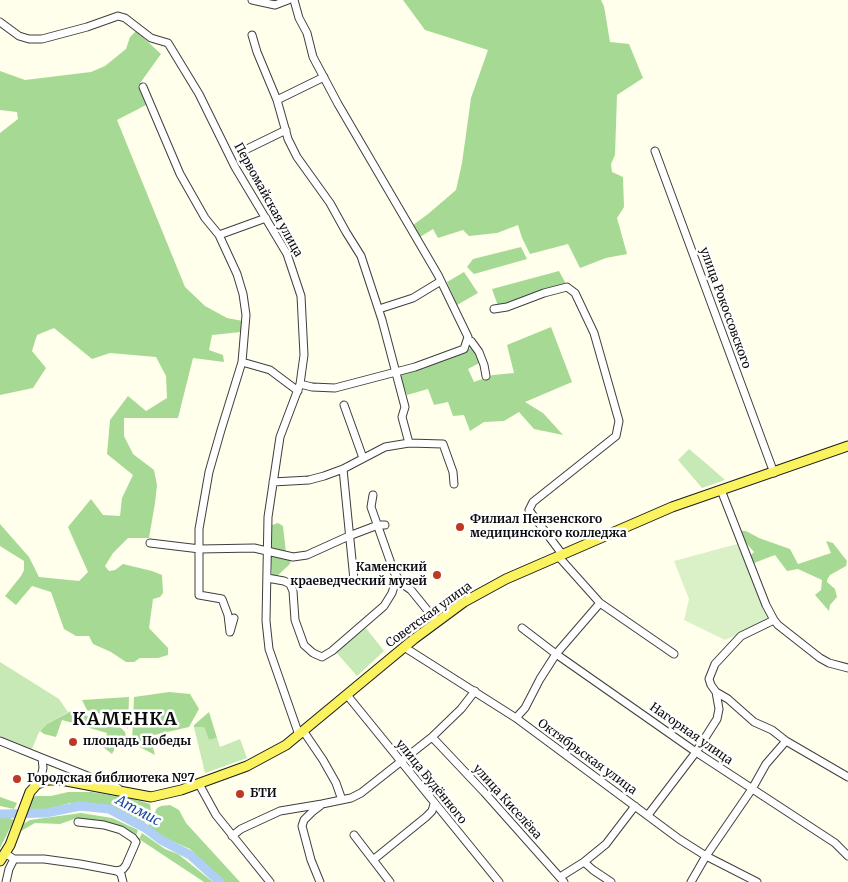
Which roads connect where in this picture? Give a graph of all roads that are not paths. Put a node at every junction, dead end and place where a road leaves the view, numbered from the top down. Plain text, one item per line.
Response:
1 (252, 0) edge
2 (288, 0) edge
3 (294, 0) edge
4 (0, 22) edge
5 (252, 35) dead end
6 (324, 77) junction
7 (143, 87) dead end
8 (277, 100) junction
9 (286, 130) junction
10 (247, 149) dead end
11 (655, 151) dead end
12 (266, 218) junction
13 (219, 235) junction
14 (441, 280) junction
15 (379, 309) junction
16 (494, 309) dead end
17 (468, 340) junction
18 (242, 362) junction
19 (395, 372) junction
20 (486, 376) dead end
21 (299, 387) junction
22 (344, 405) dead end
23 (408, 443) junction
24 (848, 446) edge
25 (364, 458) junction
26 (343, 469) junction
27 (774, 472) junction
28 (273, 482) junction
29 (454, 484) dead end
30 (721, 490) junction
31 (373, 495) dead end
32 (381, 524) junction
33 (349, 536) junction
34 (150, 543) dead end
35 (200, 549) junction
36 (268, 551) junction
37 (560, 555) junction
38 (398, 577) junction
39 (267, 578) junction
40 (354, 580) dead end
41 (600, 603) junction
42 (234, 618) dead end
43 (774, 620) junction
44 (437, 622) junction
45 (522, 628) dead end
46 (404, 647) junction
47 (556, 654) junction
48 (674, 654) dead end
49 (848, 668) edge
50 (475, 691) junction
51 (716, 692) junction
52 (347, 695) junction
53 (516, 718) junction
54 (302, 733) junction
55 (432, 737) junction
56 (0, 741) edge
57 (786, 741) junction
58 (696, 752) junction
59 (42, 758) junction
60 (402, 762) junction
61 (848, 777) edge
62 (36, 784) junction
63 (199, 784) junction
64 (752, 789) junction
65 (129, 792) junction
66 (342, 800) junction
67 (322, 804) junction
68 (434, 804) junction
69 (634, 806) junction
70 (648, 815) junction
71 (78, 822) dead end
72 (354, 834) dead end
73 (232, 836) junction
74 (706, 856) junction
75 (848, 856) edge
76 (3, 858) edge
77 (14, 859) junction
78 (373, 860) junction
79 (584, 862) junction
80 (117, 871) junction
81 (562, 880) edge
82 (6, 882) edge
83 (123, 882) edge
84 (270, 882) edge
85 (320, 882) edge
86 (390, 882) edge
87 (499, 882) edge
88 (611, 882) edge
89 (691, 882) edge
90 (757, 882) edge

1 - 2 street
3 - 6 street
4 - 12 street, Первомайская улица
5 - 8 street
6 - 8 street
6 - 14 street
7 - 13 street
8 - 9 street
9 - 10 street
9 - 15 street
11 - 27 street, улица Рокоссовского
12 - 13 street
12 - 21 street, Первомайская улица
13 - 18 street
14 - 15 street
14 - 17 street
15 - 19 street
16 - 37 street
17 - 19 street
17 - 20 street
18 - 21 street
18 - 35 street
19 - 21 street
19 - 23 street
21 - 28 street, Первомайская улица
22 - 25 street
23 - 25 street
23 - 29 street
24 - 27 main road, Советская улица
25 - 26 street
26 - 28 street
26 - 33 street
27 - 30 main road, Советская улица
28 - 36 street, Первомайская улица
30 - 37 main road, Советская улица
30 - 43 street
31 - 32 street
32 - 33 street
32 - 38 street
33 - 36 street
33 - 40 street
34 - 35 street
35 - 36 street
35 - 42 street
36 - 39 street, Первомайская улица
37 - 41 street
37 - 44 main road, Советская улица
38 - 39 street
38 - 44 street
39 - 54 street, Первомайская улица
41 - 47 street
41 - 48 street
43 - 49 street
43 - 51 street
44 - 46 main road, Советская улица
45 - 47 street, Нагорная улица
46 - 50 street, Октябрьская улица
46 - 52 main road, Советская улица
47 - 53 street
47 - 58 street, Нагорная улица
50 - 53 street, Октябрьская улица
50 - 55 street
51 - 57 street
51 - 58 street
52 - 54 main road, Советская улица
52 - 60 street, улица Будённого
53 - 69 street, Октябрьская улица
54 - 63 main road, Советская улица
54 - 66 street, Первомайская улица
55 - 60 street
55 - 81 street, улица Киселёва
56 - 59 street, Советская улица
57 - 61 street
57 - 64 street
58 - 64 street, Нагорная улица
58 - 70 street
59 - 62 street
59 - 65 street, Советская улица
60 - 66 street
60 - 68 street, улица Будённого
62 - 65 main road, Советская улица
62 - 76 main road
63 - 65 main road, Советская улица
63 - 73 street
64 - 74 street
64 - 75 street, Нагорная улица
66 - 67 street
67 - 73 street
67 - 85 street
68 - 78 street
68 - 87 street, улица Будённого
69 - 70 street, Октябрьская улица
69 - 79 street
70 - 74 street, Октябрьская улица
71 - 80 street
72 - 78 street
73 - 84 street
74 - 89 street
74 - 90 street, Октябрьская улица
76 - 77 street
77 - 80 street
77 - 82 street
78 - 86 street
79 - 81 street
79 - 88 street
80 - 83 street

